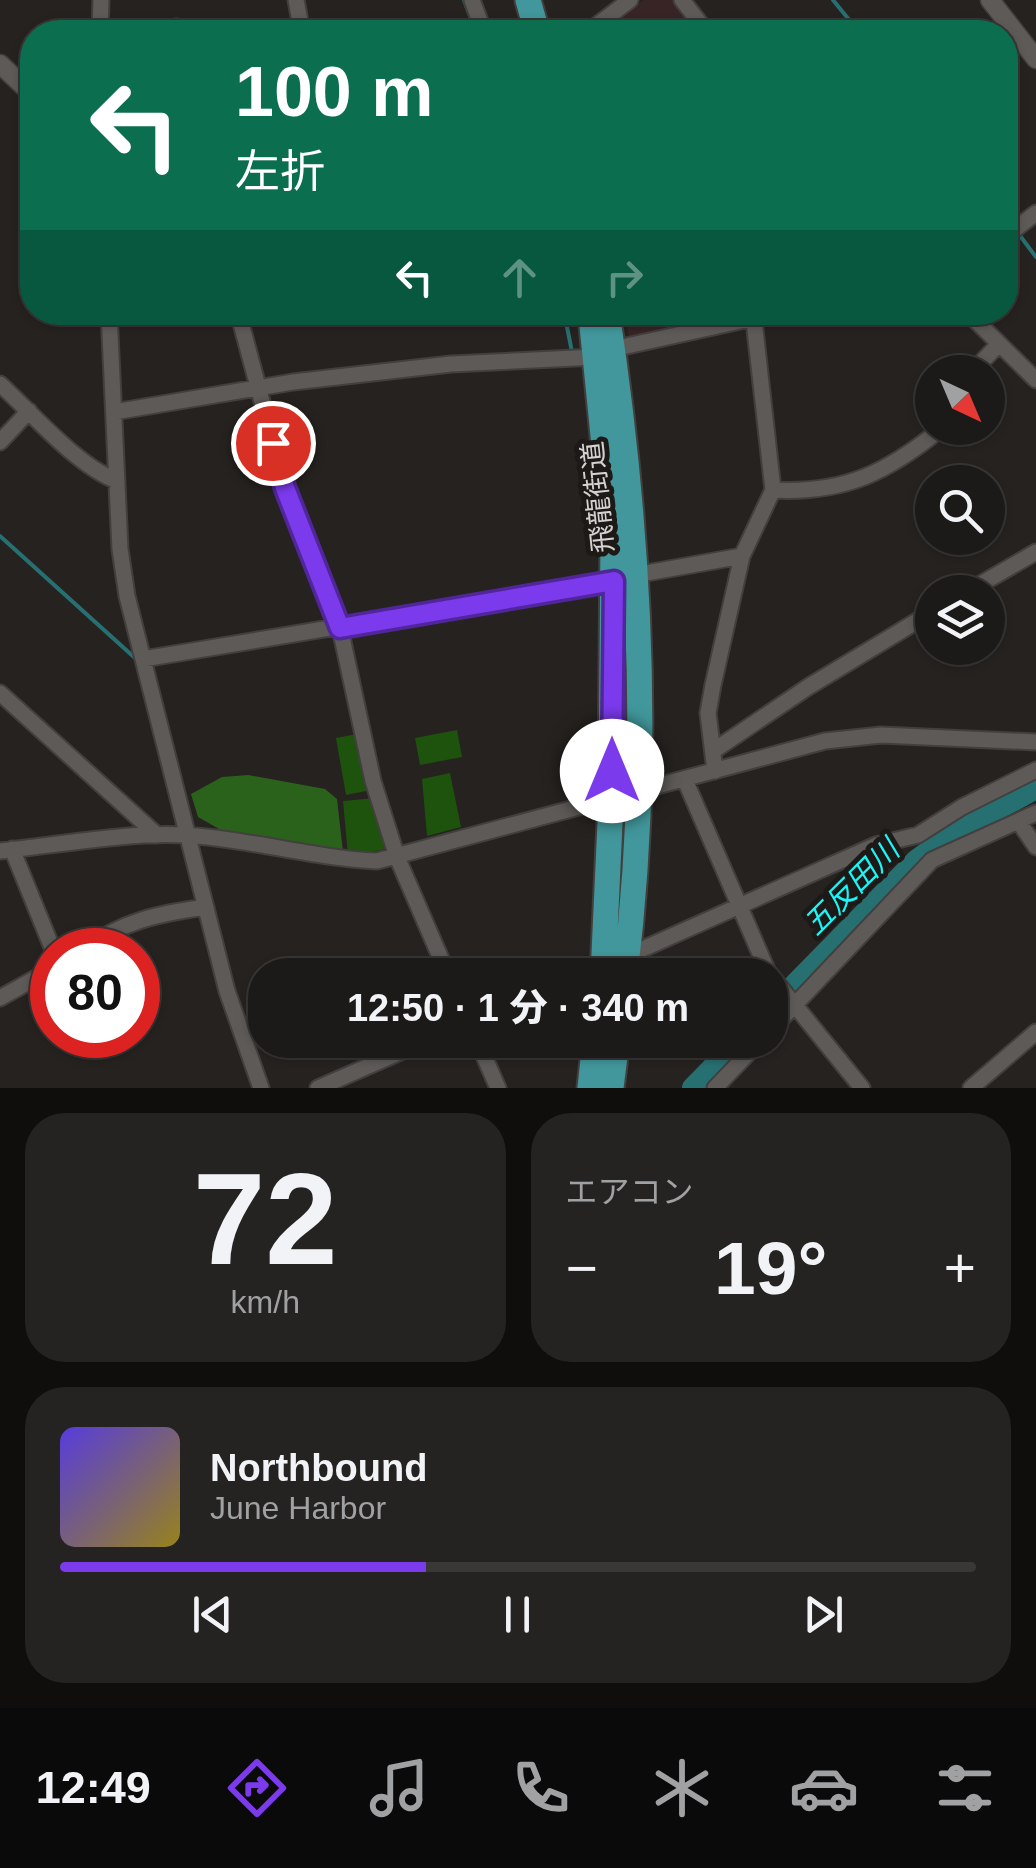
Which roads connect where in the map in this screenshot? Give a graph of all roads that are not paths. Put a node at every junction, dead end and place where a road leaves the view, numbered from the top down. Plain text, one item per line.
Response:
1 (630, 0) edge
2 (682, 0) edge
3 (990, 0) edge
4 (604, 20) edge
5 (698, 20) edge
6 (1008, 20) edge
7 (0, 64) edge
8 (20, 83) edge
9 (110, 325) edge
10 (242, 325) edge
11 (595, 325) edge
12 (606, 325) edge
13 (715, 325) edge
14 (755, 325) edge
15 (980, 325) edge
16 (999, 344) junction
17 (604, 353) junction
18 (988, 355) edge
19 (1036, 380) edge
20 (0, 384) edge
21 (261, 386) junction
22 (29, 411) junction
23 (114, 412) junction
24 (0, 442) edge
25 (921, 445) edge
26 (117, 481) junction
27 (773, 490) junction
28 (1036, 552) edge
29 (742, 556) junction
30 (996, 575) edge
31 (624, 578) junction
32 (915, 622) edge
33 (340, 628) junction
34 (143, 659) junction
35 (0, 693) edge
36 (1036, 742) edge
37 (713, 751) junction
38 (1036, 770) edge
39 (716, 771) junction
40 (685, 780) junction
41 (639, 792) junction
42 (612, 801) junction
43 (1036, 813) edge
44 (1019, 822) junction
45 (157, 834) junction
46 (188, 836) junction
47 (1036, 847) edge
48 (6, 850) edge
49 (397, 857) junction
50 (738, 904) junction
51 (206, 907) junction
52 (43, 928) edge
53 (121, 928) edge
54 (441, 958) edge
55 (608, 958) edge
56 (610, 958) edge
57 (630, 958) edge
58 (30, 981) edge
59 (0, 998) edge
60 (794, 1002) junction
61 (788, 1009) edge
62 (1036, 1032) edge
63 (387, 1058) edge
64 (485, 1058) edge
65 (594, 1058) edge
66 (615, 1058) edge
67 (744, 1058) edge
68 (261, 1088) edge
69 (318, 1088) edge
70 (498, 1088) edge
71 (590, 1088) edge
72 (611, 1088) edge
73 (715, 1088) edge
74 (862, 1088) edge
75 (971, 1088) edge

1 - 4 street
2 - 5 street
3 - 6 street
7 - 8 street
9 - 23 street
10 - 21 street
11 - 17 highway, 飛龍街道
12 - 17 highway, 飛龍街道
13 - 17 street
14 - 27 street
15 - 16 street
16 - 18 street
16 - 19 street
17 - 21 street
17 - 31 highway, 飛龍街道
20 - 22 street
21 - 23 street
21 - 33 street
22 - 24 street
22 - 26 street
23 - 26 street
25 - 27 street
26 - 34 street
27 - 29 street
28 - 30 street
29 - 31 street
29 - 37 street
31 - 33 street
31 - 41 highway, 飛龍街道
31 - 42 highway, 飛龍街道
32 - 37 street
33 - 34 street
33 - 49 street
34 - 46 street
35 - 45 street
36 - 39 street
37 - 39 street
38 - 50 street
39 - 40 street
40 - 41 street
40 - 50 street
41 - 42 street
41 - 56 highway, 飛龍街道
42 - 49 street
42 - 55 highway, 飛龍街道
43 - 44 street
44 - 47 street
44 - 60 street
45 - 46 street
45 - 48 street
46 - 49 street
46 - 51 street
48 - 52 street
49 - 54 street
50 - 57 street
50 - 60 street
51 - 53 street
51 - 68 street
58 - 59 street
60 - 61 street
60 - 74 street
62 - 75 street
63 - 69 street
64 - 70 street
65 - 71 highway
66 - 72 highway
67 - 73 street

